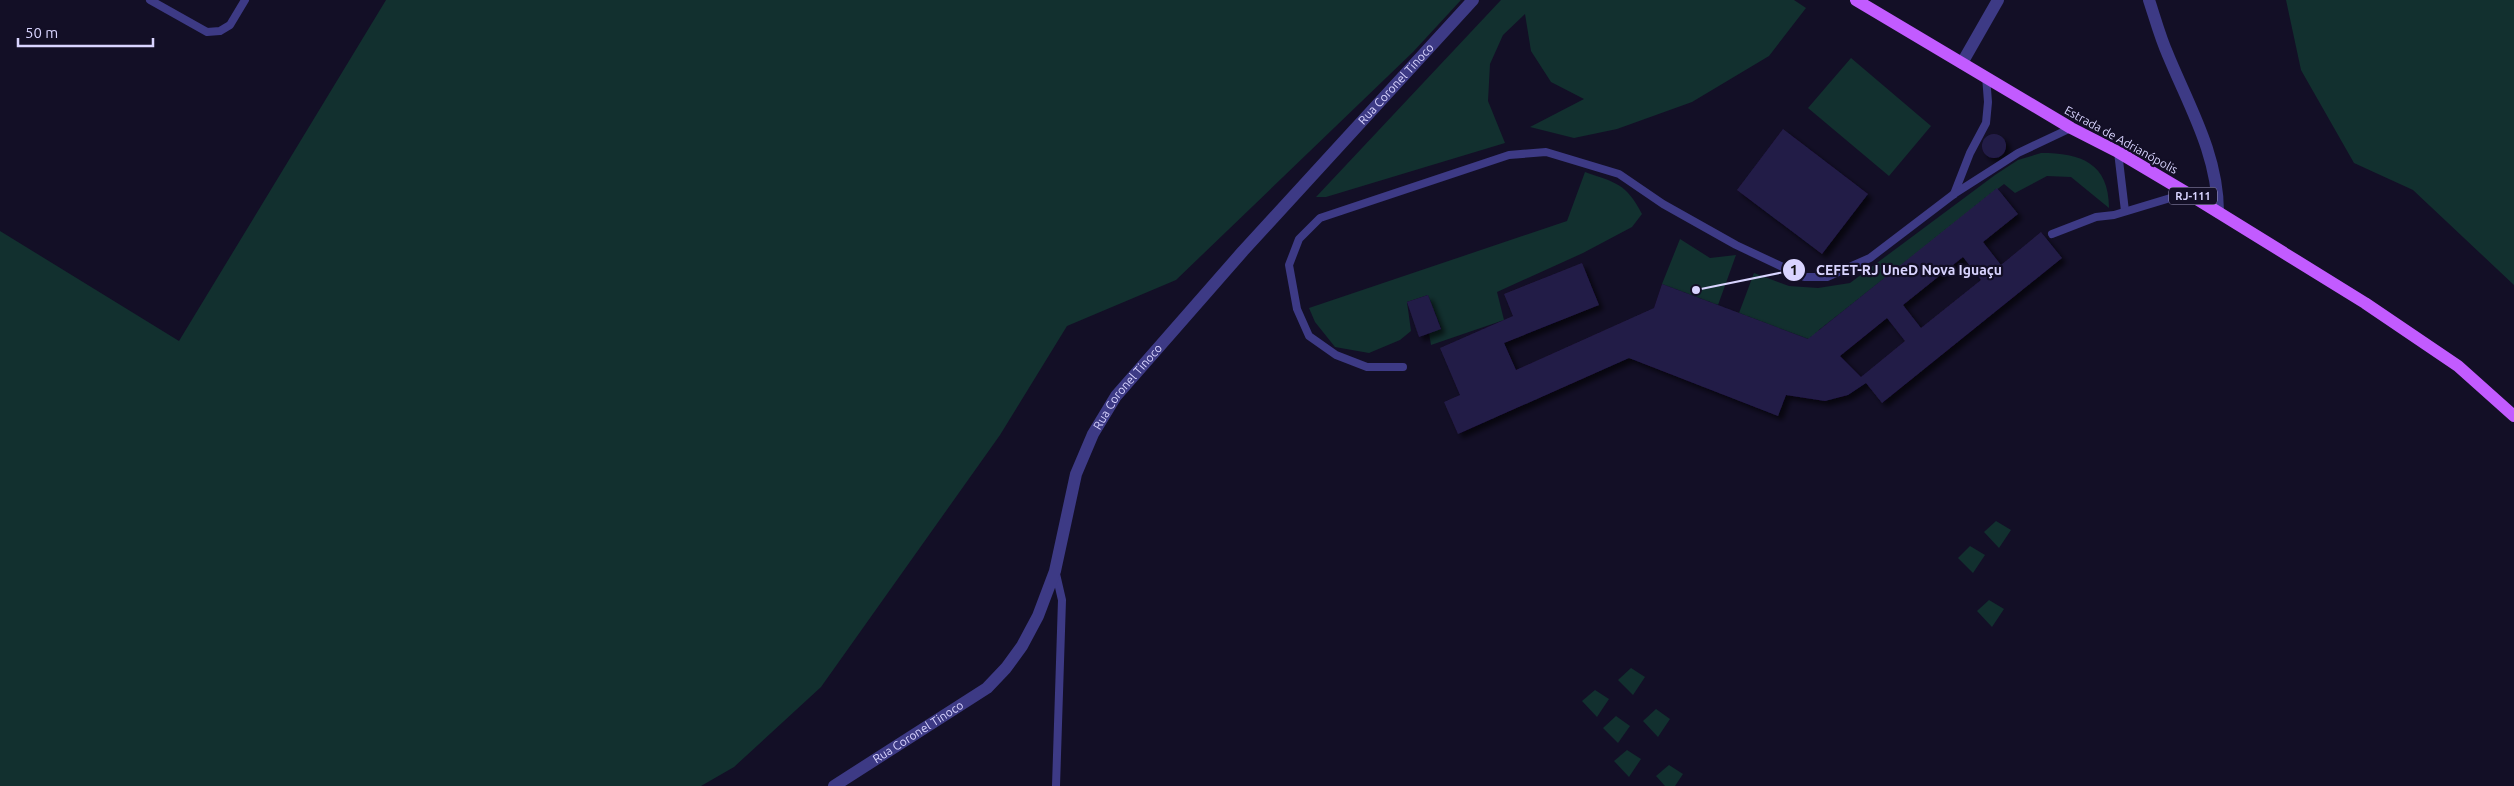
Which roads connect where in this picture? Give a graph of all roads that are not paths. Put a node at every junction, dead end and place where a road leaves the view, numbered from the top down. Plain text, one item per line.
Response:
1 (150, 0) edge
2 (245, 0) edge
3 (1473, 0) edge
4 (1856, 0) edge
5 (1998, 0) edge
6 (2149, 0) edge
7 (1962, 63) junction
8 (1986, 76) junction
9 (2071, 128) junction
10 (2118, 152) junction
11 (2187, 193) junction
12 (1954, 194) junction
13 (2125, 212) junction
14 (2218, 212) junction
15 (2052, 234) dead end
16 (1404, 367) dead end
17 (2514, 416) edge
18 (1055, 571) junction
19 (834, 786) edge
20 (1056, 786) edge

1 - 2 lane
3 - 18 street, Rua Coronel Tinoco
4 - 7 main road, Estrada de Adrianópolis / RJ-111
5 - 7 street
6 - 14 street
7 - 8 main road, Estrada de Adrianópolis / RJ-111
8 - 9 main road, Estrada de Adrianópolis / RJ-111
8 - 12 lane
9 - 10 main road, Estrada de Adrianópolis / RJ-111
9 - 12 lane
10 - 11 main road, Estrada de Adrianópolis / RJ-111
10 - 13 lane
11 - 13 lane
11 - 14 main road, Estrada de Adrianópolis / RJ-111
12 - 16 lane
13 - 15 lane
14 - 17 main road, Estrada de Adrianópolis / RJ-111
18 - 19 street, Rua Coronel Tinoco
18 - 20 lane

